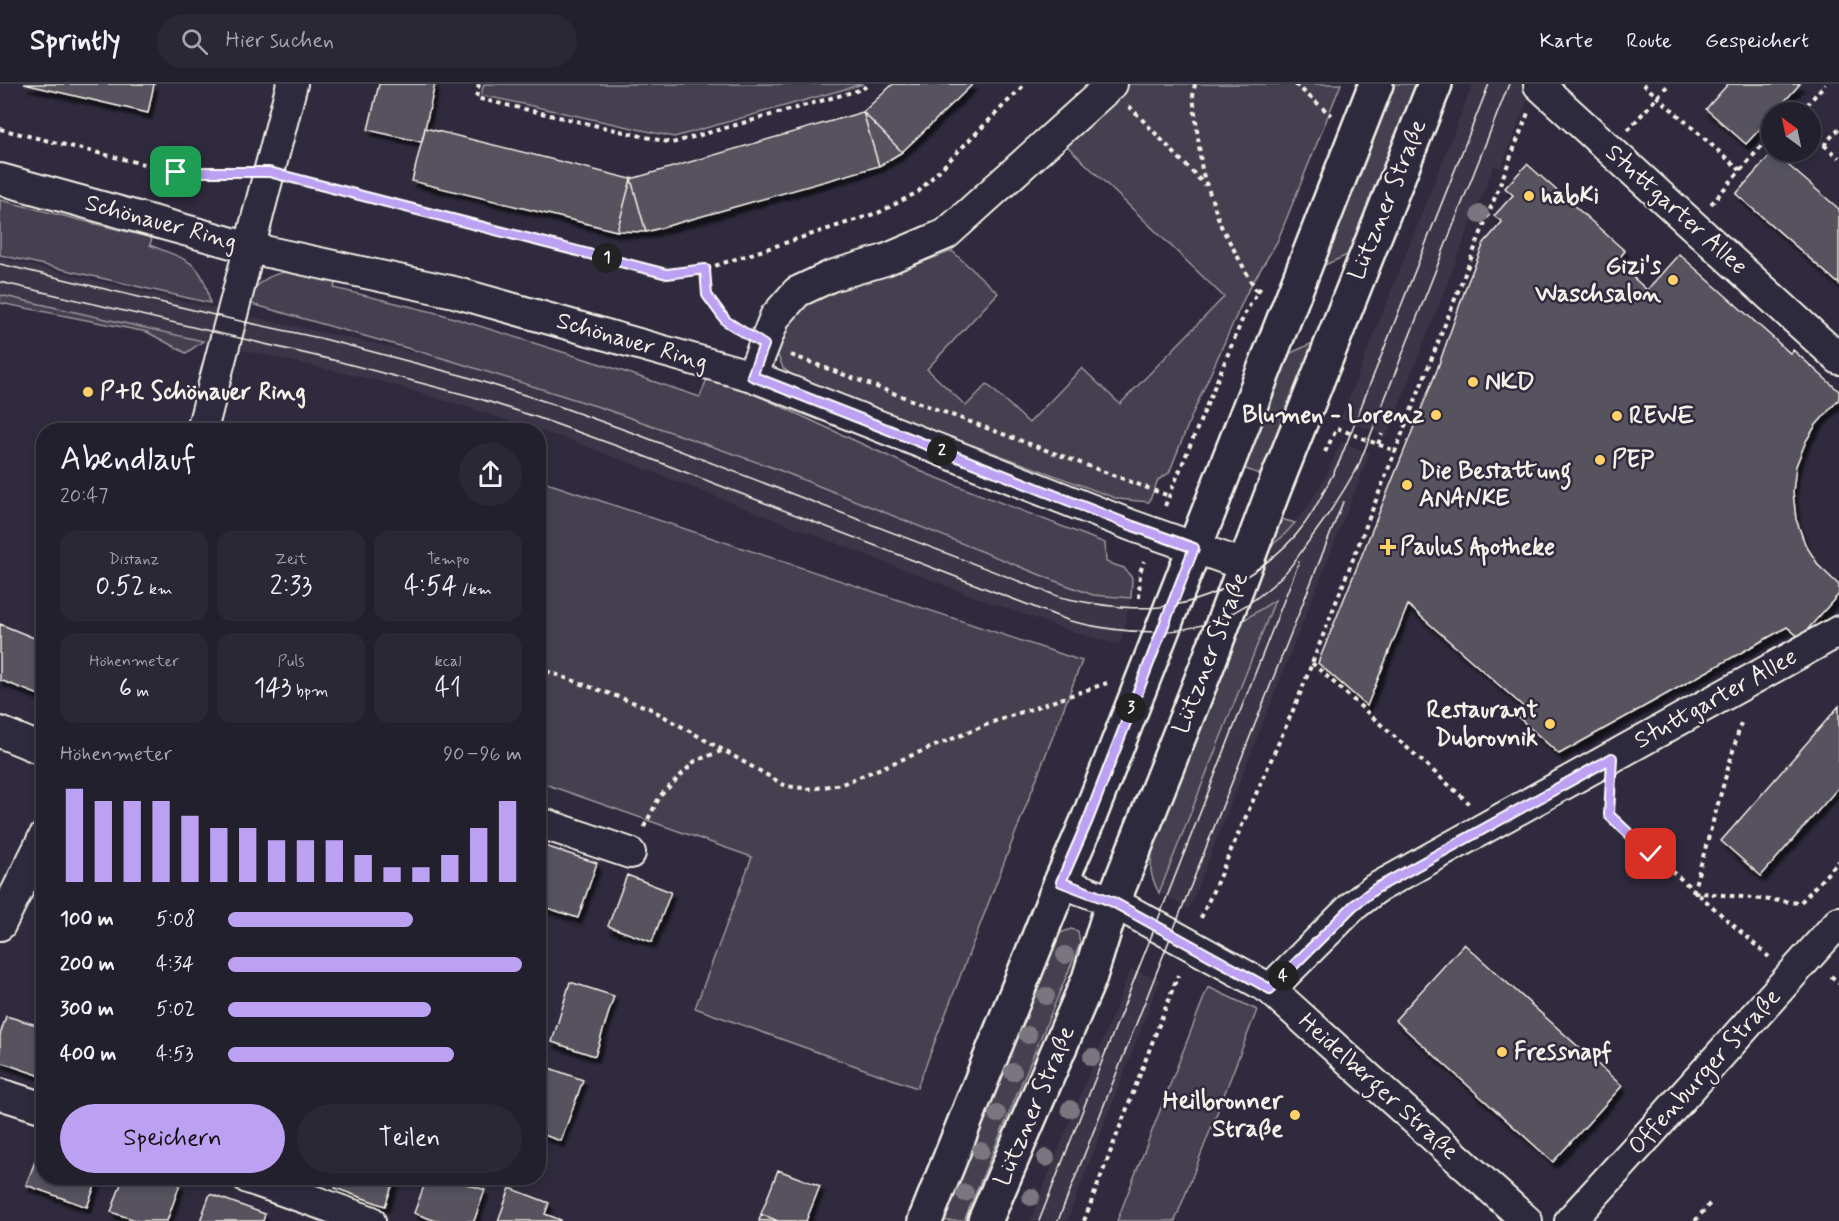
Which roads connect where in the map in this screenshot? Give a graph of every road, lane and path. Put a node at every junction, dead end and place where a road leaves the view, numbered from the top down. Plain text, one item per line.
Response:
1 (292, 84) edge
2 (480, 84) edge
3 (868, 84) edge
4 (1025, 84) edge
5 (1195, 84) edge
6 (1295, 84) edge
7 (1376, 84) edge
8 (1435, 84) edge
9 (1643, 84) edge
10 (1669, 84) edge
11 (1826, 84) edge
12 (1111, 85) edge
13 (1539, 85) edge
14 (1657, 97) junction
15 (1810, 102) edge
16 (1335, 119) dead end
17 (1839, 128) edge
18 (0, 129) edge
19 (1821, 142) edge
20 (1824, 145) junction
21 (1761, 146) edge
22 (1610, 150) junction
23 (1839, 158) edge
24 (1740, 170) junction
25 (269, 172) junction
26 (0, 179) edge
27 (1208, 188) junction
28 (1692, 225) junction
29 (250, 248) junction
30 (705, 269) junction
31 (1257, 292) dead end
32 (764, 345) junction
33 (1839, 359) edge
34 (752, 376) junction
35 (203, 423) edge
36 (1382, 434) dead end
37 (1378, 444) junction
38 (1395, 451) junction
39 (1321, 459) dead end
40 (1169, 496) dead end
41 (1194, 548) junction
42 (1244, 565) junction
43 (1839, 631) edge
44 (1312, 663) junction
45 (546, 671) edge
46 (1753, 679) junction
47 (1111, 681) dead end
48 (0, 732) edge
49 (36, 747) edge
50 (725, 750) junction
51 (1612, 758) junction
52 (1492, 824) junction
53 (546, 825) edge
54 (36, 853) edge
55 (630, 854) joint
56 (1839, 861) edge
57 (1061, 882) junction
58 (1693, 892) junction
59 (1113, 902) junction
60 (1201, 919) dead end
61 (1839, 922) edge
62 (0, 925) edge
63 (1178, 975) dead end
64 (1791, 976) junction
65 (1270, 989) junction
66 (0, 1094) edge
67 (36, 1105) edge
68 (296, 1185) edge
69 (1712, 1201) dead end
70 (370, 1221) edge
71 (925, 1221) edge
72 (985, 1221) edge
73 (1084, 1221) edge
74 (1527, 1221) edge
75 (1570, 1221) edge
76 (1695, 1221) edge

1 - 25 street
2 - 3 path
4 - 30 path
5 - 27 path
6 - 16 path
7 - 41 main road
8 - 42 main road, Lützner Straße
9 - 14 path
10 - 14 path
11 - 15 path
12 - 27 path
12 - 32 street
13 - 22 street, Stuttgarter Allee
13 - 38 path
14 - 22 path
14 - 24 path
17 - 20 path
18 - 25 path
19 - 20 path
20 - 23 path
21 - 24 path
22 - 28 street, Stuttgarter Allee
24 - 28 path
25 - 29 street
25 - 30 path
26 - 29 street, Schönauer Ring
27 - 31 path
28 - 33 street, Stuttgarter Allee
29 - 34 street, Schönauer Ring
29 - 35 street
30 - 32 path
32 - 34 street
32 - 40 path
34 - 41 street, Schönauer Ring
36 - 37 path
37 - 38 path
37 - 39 path
38 - 44 path
41 - 42 street, Schönauer Ring
41 - 57 main road
42 - 59 main road, Lützner Straße
43 - 46 street, Stuttgarter Allee
44 - 52 path
44 - 60 path
45 - 50 path
46 - 51 street, Stuttgarter Allee
46 - 58 path
47 - 50 path
48 - 49 street
50 - 55 path
51 - 52 street, Stuttgarter Allee
51 - 58 path
52 - 65 street, Stuttgarter Allee
53 - 55 street
54 - 62 street
56 - 58 path
57 - 59 street, Heidelberger Straße
57 - 71 main road
58 - 64 path
59 - 65 street, Heidelberger Straße
59 - 72 main road, Lützner Straße
61 - 64 street, Offenburger Straße
63 - 73 path
64 - 75 street, Offenburger Straße
65 - 74 street, Heidelberger Straße
66 - 67 street
68 - 70 street
69 - 76 path

